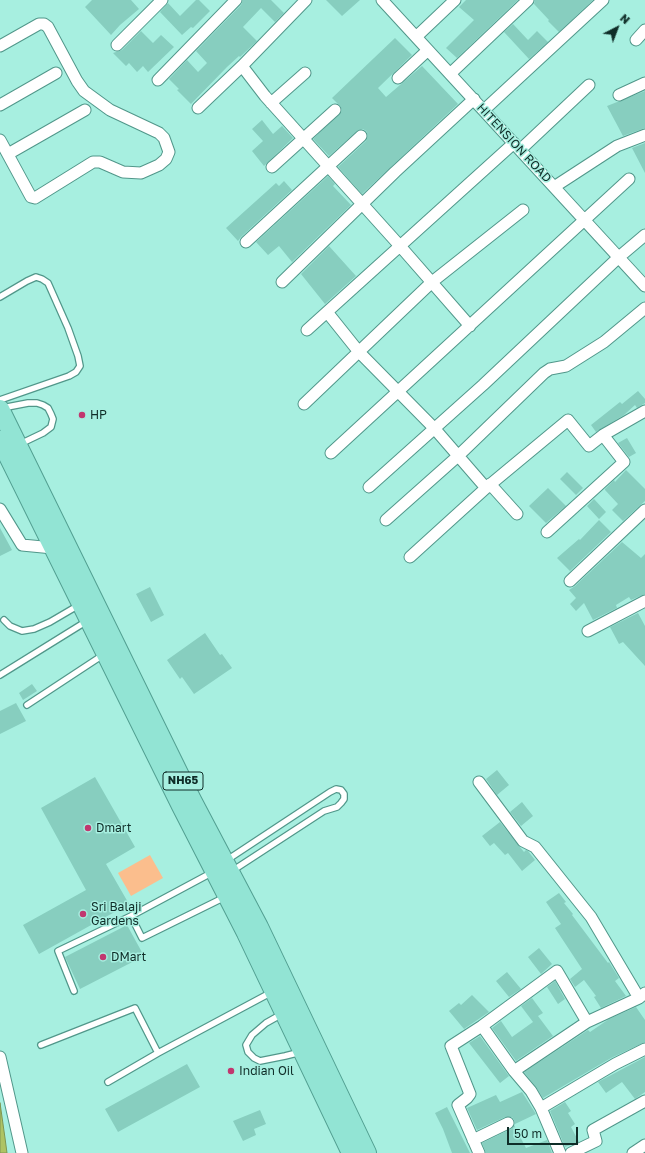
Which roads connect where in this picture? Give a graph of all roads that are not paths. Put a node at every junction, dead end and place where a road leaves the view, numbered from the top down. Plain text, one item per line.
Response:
1 (162, 0) edge
2 (236, 0) edge
3 (306, 0) edge
4 (382, 0) edge
5 (455, 0) edge
6 (528, 0) edge
7 (603, 0) edge
8 (645, 30) edge
9 (416, 37) junction
10 (636, 40) dead end
11 (117, 45) dead end
12 (0, 46) edge
13 (428, 50) junction
14 (242, 66) junction
15 (56, 73) dead end
16 (305, 73) dead end
17 (450, 74) junction
18 (398, 78) dead end
19 (158, 80) dead end
20 (645, 83) edge
21 (589, 85) dead end
22 (619, 95) dead end
23 (474, 100) junction
24 (271, 103) junction
25 (0, 105) edge
26 (198, 108) dead end
27 (85, 110) dead end
28 (335, 110) dead end
29 (484, 110) junction
30 (645, 135) edge
31 (361, 136) dead end
32 (304, 139) junction
33 (0, 140) edge
34 (517, 147) junction
35 (8, 154) junction
36 (329, 167) junction
37 (272, 168) dead end
38 (629, 179) dead end
39 (554, 187) junction
40 (363, 204) junction
41 (523, 210) dead end
42 (585, 220) junction
43 (645, 235) edge
44 (246, 242) dead end
45 (400, 246) junction
46 (619, 257) junction
47 (282, 282) dead end
48 (432, 282) junction
49 (645, 286) edge
50 (0, 297) edge
51 (645, 308) edge
52 (327, 312) junction
53 (470, 326) junction
54 (307, 330) dead end
55 (359, 352) junction
56 (398, 392) junction
57 (0, 400) edge
58 (304, 404) dead end
59 (0, 409) edge
60 (645, 412) edge
61 (434, 428) junction
62 (603, 435) junction
63 (0, 440) edge
64 (18, 446) junction
65 (331, 453) dead end
66 (458, 456) junction
67 (488, 486) junction
68 (369, 487) dead end
69 (0, 509) edge
70 (517, 514) dead end
71 (643, 516) edge
72 (386, 520) dead end
73 (547, 532) dead end
74 (53, 548) junction
75 (410, 556) dead end
76 (570, 581) dead end
77 (645, 601) edge
78 (81, 604) junction
79 (4, 620) dead end
80 (89, 620) junction
81 (588, 632) dead end
82 (105, 654) junction
83 (0, 675) edge
84 (27, 705) dead end
85 (479, 782) dead end
86 (223, 868) junction
87 (227, 896) junction
88 (131, 916) junction
89 (74, 991) dead end
90 (274, 991) junction
91 (642, 996) edge
92 (284, 1012) junction
93 (587, 1022) junction
94 (482, 1026) junction
95 (41, 1045) dead end
96 (645, 1049) edge
97 (303, 1051) junction
98 (158, 1053) junction
99 (0, 1057) edge
100 (514, 1071) junction
101 (108, 1082) dead end
102 (645, 1100) edge
103 (541, 1108) junction
104 (508, 1124) dead end
105 (473, 1140) junction
106 (645, 1145) edge
107 (22, 1153) edge
108 (352, 1153) edge
109 (367, 1153) edge
110 (479, 1153) edge
111 (560, 1153) edge
112 (571, 1153) edge
113 (633, 1153) edge

1 - 11 street
2 - 19 street
3 - 14 street
4 - 9 street, HITENSION ROAD
5 - 9 street
6 - 17 street
7 - 29 street
8 - 10 street
9 - 13 street, HITENSION ROAD
12 - 35 street
13 - 17 street, HITENSION ROAD
13 - 18 street
14 - 24 street
14 - 26 street
15 - 25 street
16 - 24 street
17 - 23 street, HITENSION ROAD
20 - 22 street
21 - 34 street
23 - 29 street, HITENSION ROAD
23 - 40 street
24 - 32 street
27 - 35 street
28 - 32 street
29 - 34 street, HITENSION ROAD
30 - 39 street
31 - 36 street
32 - 36 street
32 - 37 street
33 - 35 street
34 - 39 street, HITENSION ROAD
34 - 45 street
36 - 40 street
36 - 44 street
38 - 42 street
39 - 42 street, HITENSION ROAD
40 - 45 street
40 - 47 street
41 - 48 street
42 - 46 street, HITENSION ROAD
42 - 53 street
43 - 46 street
45 - 48 street
45 - 52 street
46 - 49 street, HITENSION ROAD
46 - 61 street
48 - 53 street
48 - 55 street
50 - 57 lane
51 - 66 street
52 - 54 street
52 - 55 street
53 - 56 street
55 - 56 street
55 - 58 street
56 - 61 street
56 - 65 street
59 - 64 highway, NH65
59 - 64 lane
60 - 62 street
61 - 66 street
61 - 68 street
62 - 67 street
62 - 73 street
63 - 74 highway, NH65
64 - 86 highway, NH65
66 - 67 street
66 - 72 street
67 - 70 street
67 - 75 street
69 - 74 street
71 - 76 street
74 - 78 highway, NH65
77 - 81 street
78 - 79 lane
78 - 80 highway, NH65
80 - 82 highway, NH65
80 - 83 lane
82 - 84 lane
82 - 86 highway, NH65
85 - 91 street
86 - 86 lane
86 - 87 highway, NH65
86 - 88 lane
86 - 109 highway, NH65
87 - 88 lane
87 - 90 highway, NH65
88 - 89 lane
90 - 92 highway, NH65
90 - 98 lane
91 - 93 street
92 - 97 highway, NH65
92 - 97 lane
93 - 94 street
93 - 100 street
94 - 100 street
94 - 105 street
95 - 98 lane
96 - 103 street
97 - 108 highway, NH65
98 - 101 lane
99 - 107 street
100 - 103 street
102 - 112 street
103 - 111 street
104 - 105 street
105 - 110 street
106 - 113 street

